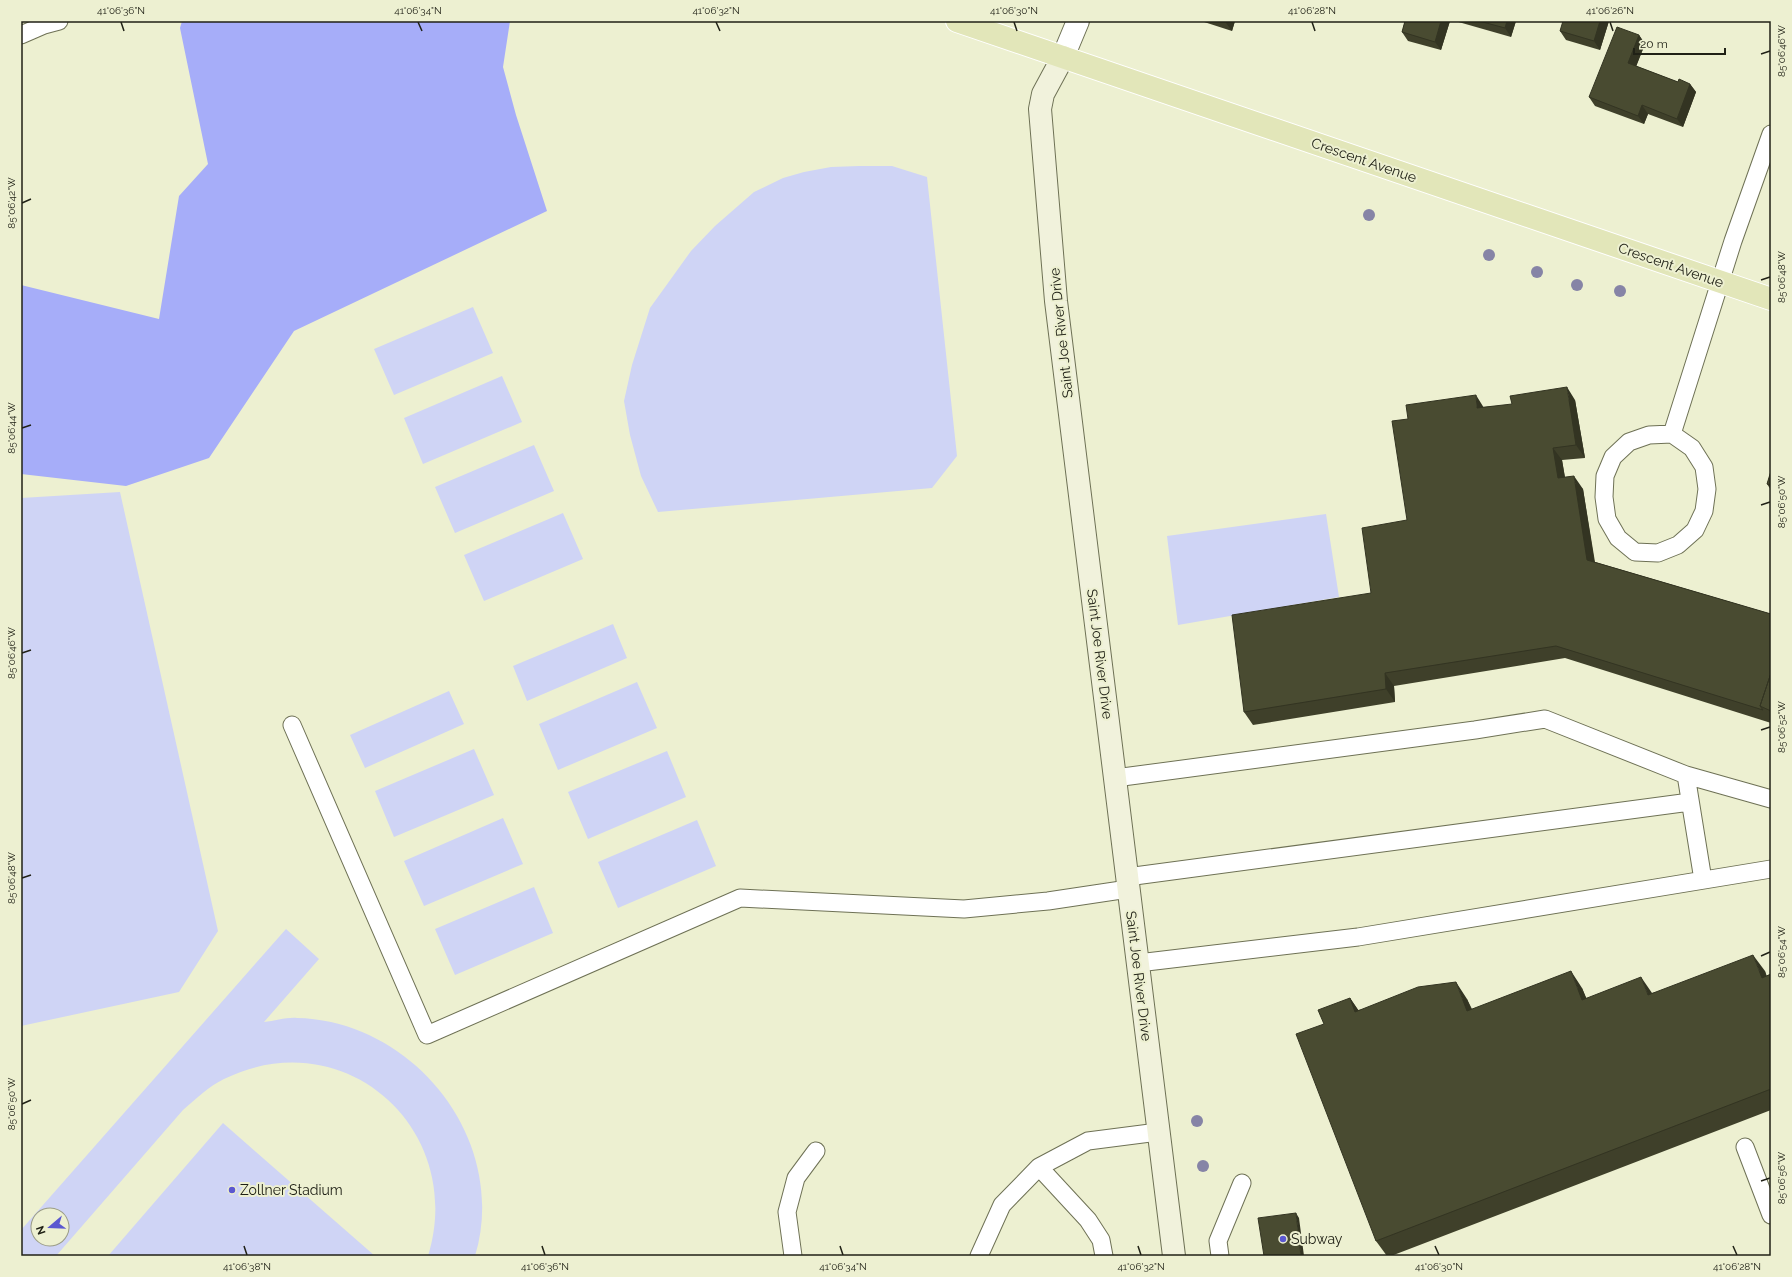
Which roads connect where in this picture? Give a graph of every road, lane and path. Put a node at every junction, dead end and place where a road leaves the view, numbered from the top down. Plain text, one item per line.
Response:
1 (58, 21) edge
2 (957, 21) edge
3 (1078, 21) edge
4 (21, 35) edge
5 (1063, 57) junction
6 (1771, 134) edge
7 (1720, 282) junction
8 (1771, 299) edge
9 (1672, 434) junction
10 (292, 725) dead end
11 (1686, 775) junction
12 (1115, 778) junction
13 (1771, 799) edge
14 (1690, 802) junction
15 (1771, 869) edge
16 (1703, 880) junction
17 (1128, 883) junction
18 (1138, 963) junction
19 (1158, 1132) junction
20 (1745, 1147) dead end
21 (816, 1151) dead end
22 (1039, 1167) junction
23 (1242, 1183) dead end
24 (1771, 1215) edge
25 (793, 1256) edge
26 (979, 1256) edge
27 (1104, 1256) edge
28 (1174, 1256) edge
29 (1220, 1256) edge

1 - 4 lane
2 - 5 main road, Crescent Avenue
3 - 5 street
5 - 7 main road, Crescent Avenue
5 - 12 main road, Saint Joe River Drive
6 - 7 lane
7 - 8 main road, Crescent Avenue
7 - 9 lane
9 - 9 lane
10 - 17 lane
11 - 12 lane
11 - 13 lane
11 - 14 lane
12 - 17 main road, Saint Joe River Drive
14 - 16 lane
14 - 17 lane
15 - 16 lane
16 - 18 lane
17 - 18 main road, Saint Joe River Drive
18 - 19 main road, Saint Joe River Drive
19 - 22 lane
19 - 28 main road, Saint Joe River Drive
20 - 24 lane
21 - 25 lane
22 - 26 lane
22 - 27 lane
23 - 29 lane

